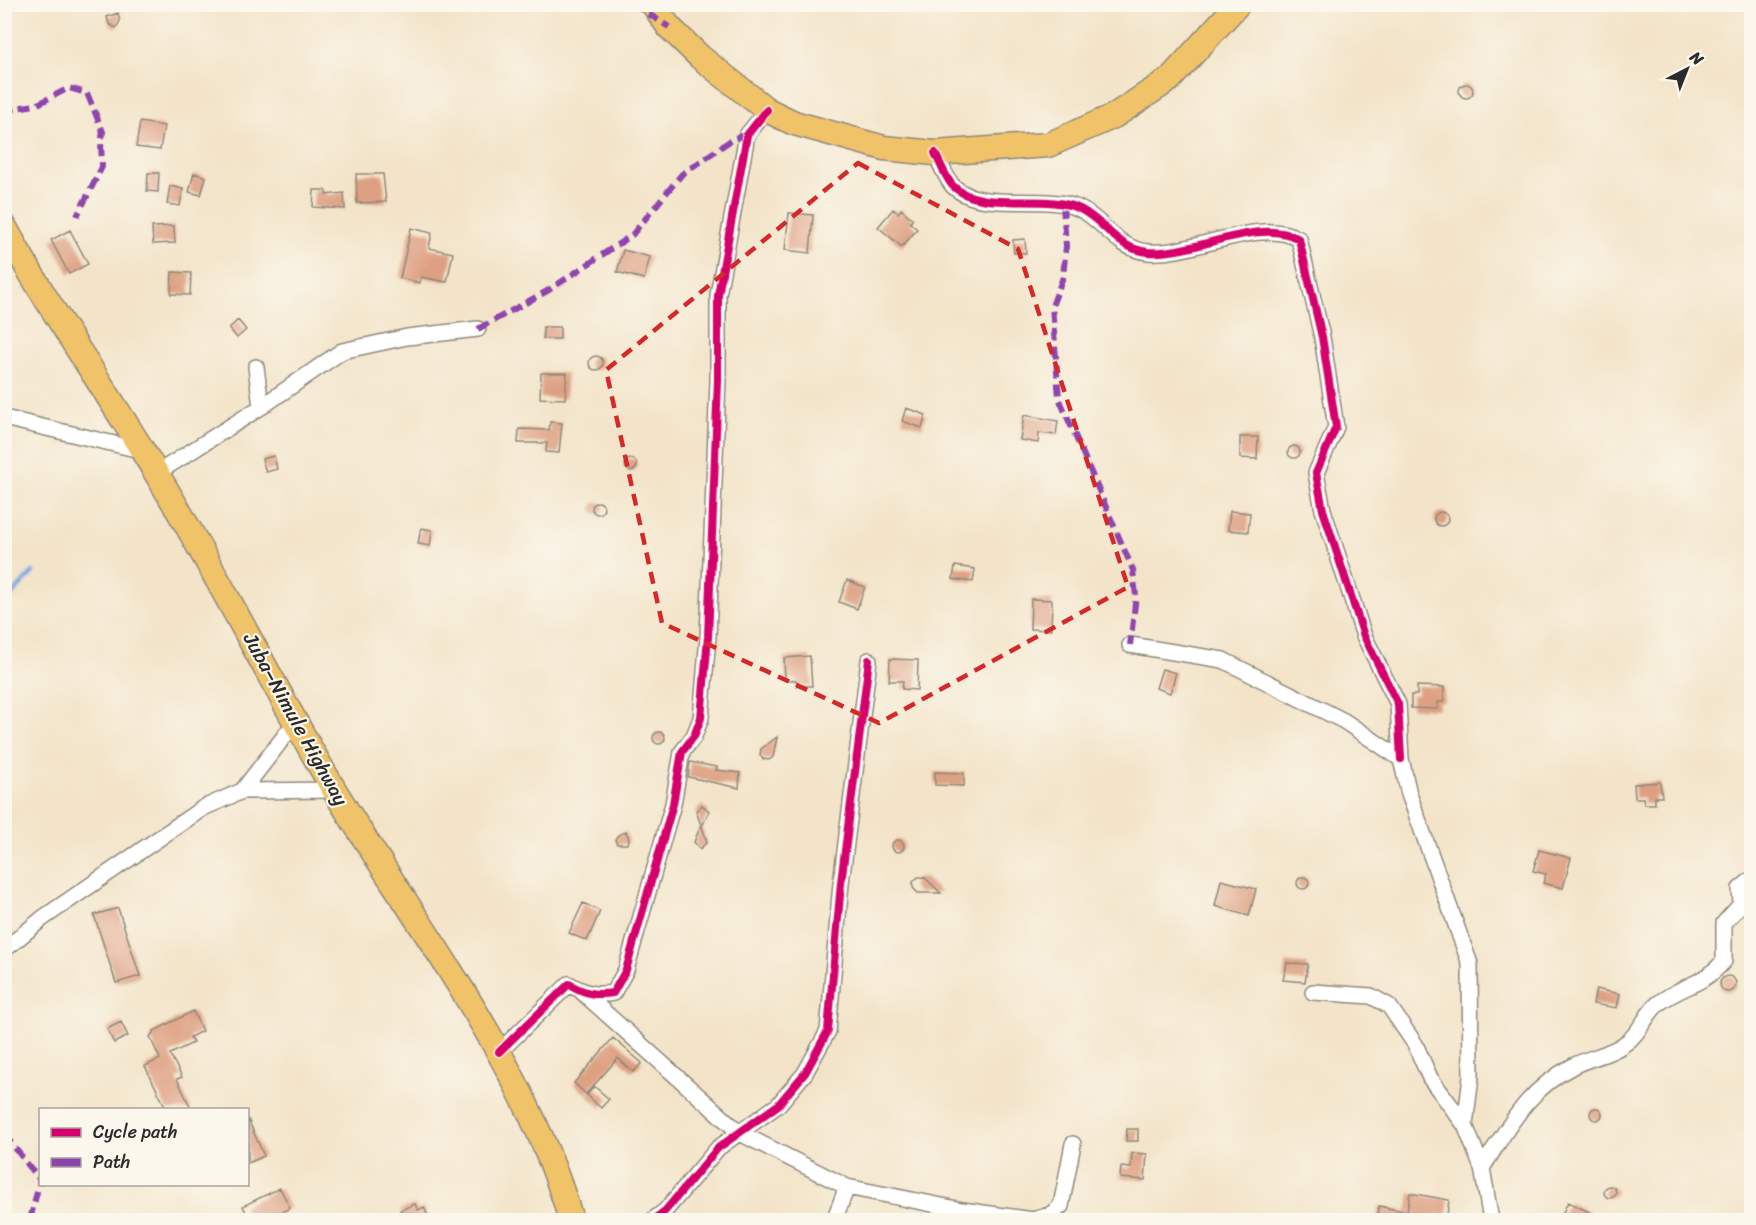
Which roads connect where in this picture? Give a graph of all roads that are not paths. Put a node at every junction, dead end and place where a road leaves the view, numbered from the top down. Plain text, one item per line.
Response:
1 (653, 4) edge
2 (1238, 4) edge
3 (767, 110) junction
4 (934, 153) junction
5 (4, 226) edge
6 (478, 329) dead end
7 (256, 367) dead end
8 (261, 407) junction
9 (4, 418) edge
10 (140, 450) junction
11 (157, 473) junction
12 (1130, 645) dead end
13 (869, 660) dead end
14 (297, 720) junction
15 (1401, 759) junction
16 (335, 790) junction
17 (242, 791) junction
18 (1752, 879) edge
19 (4, 950) edge
20 (582, 992) junction
21 (1313, 992) dead end
22 (499, 1052) junction
23 (1465, 1125) junction
24 (740, 1133) junction
25 (1073, 1144) dead end
26 (1482, 1168) junction
27 (847, 1187) junction
28 (571, 1221) edge
29 (652, 1221) edge
30 (834, 1221) edge
31 (1491, 1221) edge

1 - 3 main road
2 - 4 main road
3 - 4 main road
3 - 20 street
4 - 15 street
5 - 10 main road, Juba–Nimule Highway
6 - 8 street
7 - 8 street
8 - 11 street
9 - 10 street
10 - 11 main road, Juba–Nimule Highway
11 - 14 main road, Juba–Nimule Highway
12 - 15 street
13 - 24 street
14 - 16 main road, Juba–Nimule Highway
14 - 17 street
15 - 23 street
16 - 17 street
16 - 22 main road, Juba–Nimule Highway
17 - 19 street
18 - 26 street
20 - 22 street
20 - 24 street
21 - 23 street
22 - 28 main road, Juba–Nimule Highway
23 - 26 street
24 - 27 street
24 - 29 street
25 - 27 street
26 - 31 street
27 - 30 street

